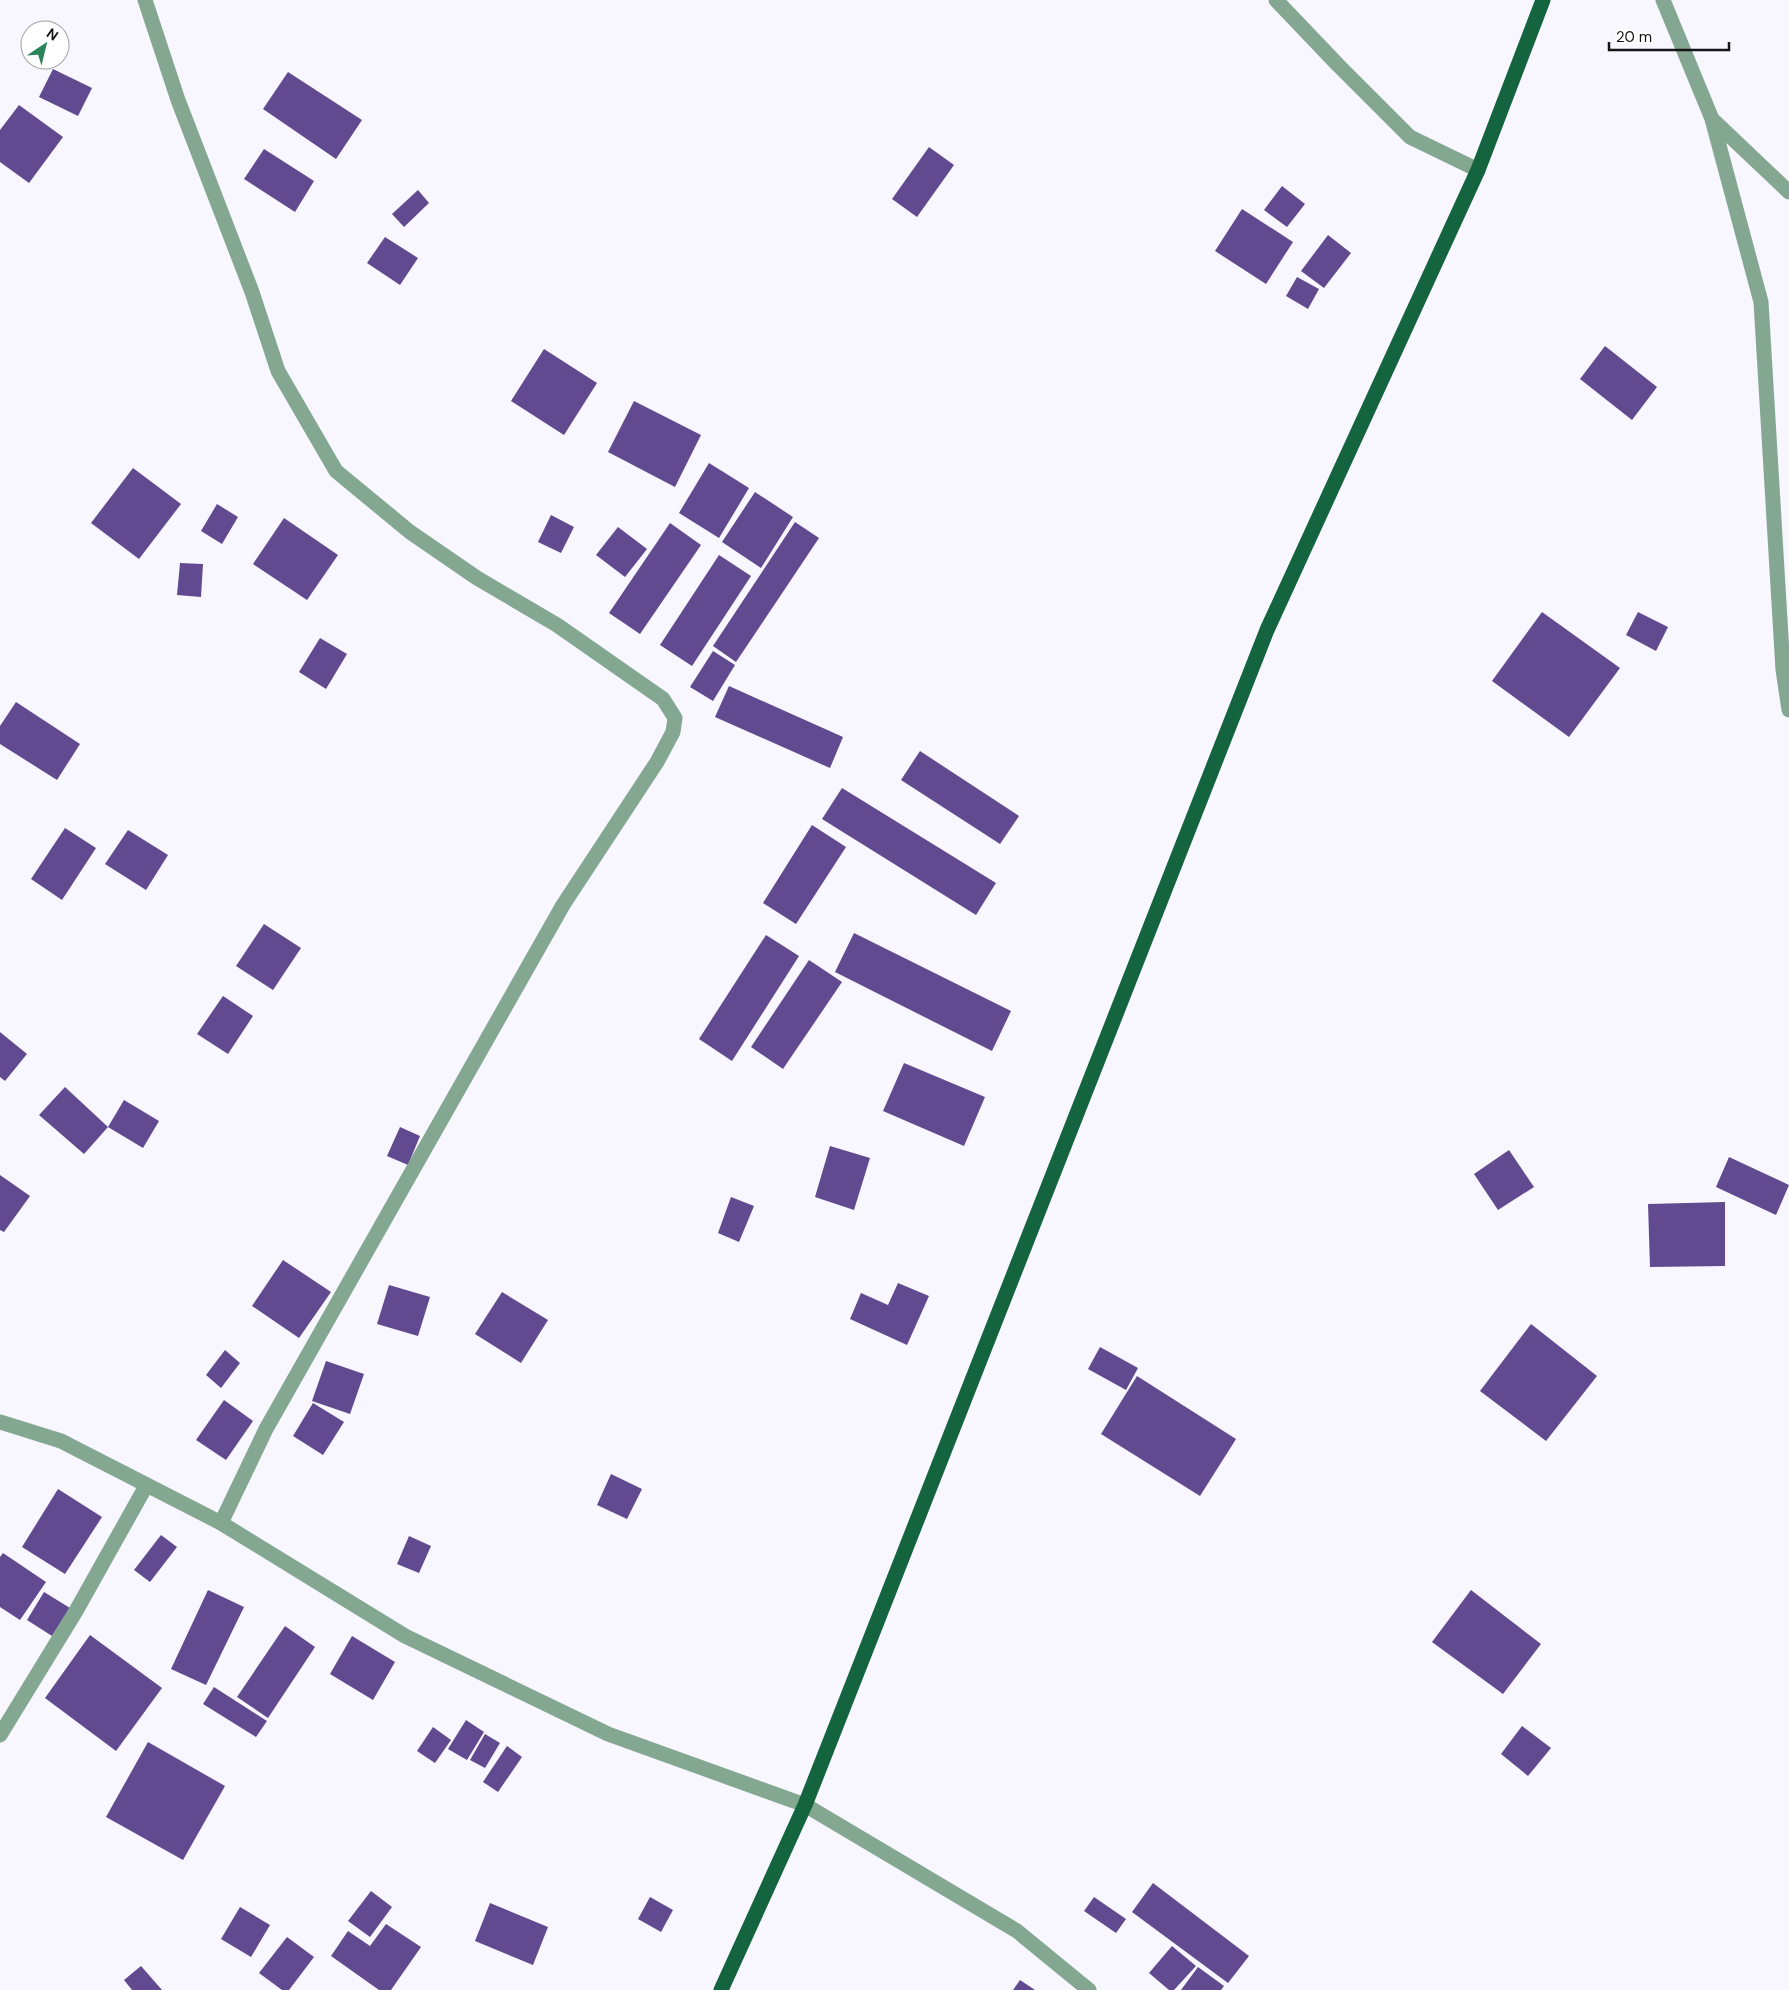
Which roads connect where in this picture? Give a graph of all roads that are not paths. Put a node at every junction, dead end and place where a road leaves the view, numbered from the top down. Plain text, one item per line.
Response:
1 (145, 0) edge
2 (1276, 0) edge
3 (1543, 0) edge
4 (1663, 0) edge
5 (1712, 119) junction
6 (1478, 170) junction
7 (1789, 192) edge
8 (1789, 710) edge
9 (0, 1422) edge
10 (146, 1486) junction
11 (221, 1523) junction
12 (0, 1735) edge
13 (805, 1805) junction
14 (721, 1990) edge
15 (1089, 1990) edge

1 - 11 street
2 - 6 street
3 - 6 main road
4 - 5 street
5 - 7 street
5 - 8 street
6 - 13 main road
9 - 10 street
10 - 11 street
10 - 12 street
11 - 13 street
13 - 14 main road
13 - 15 street

